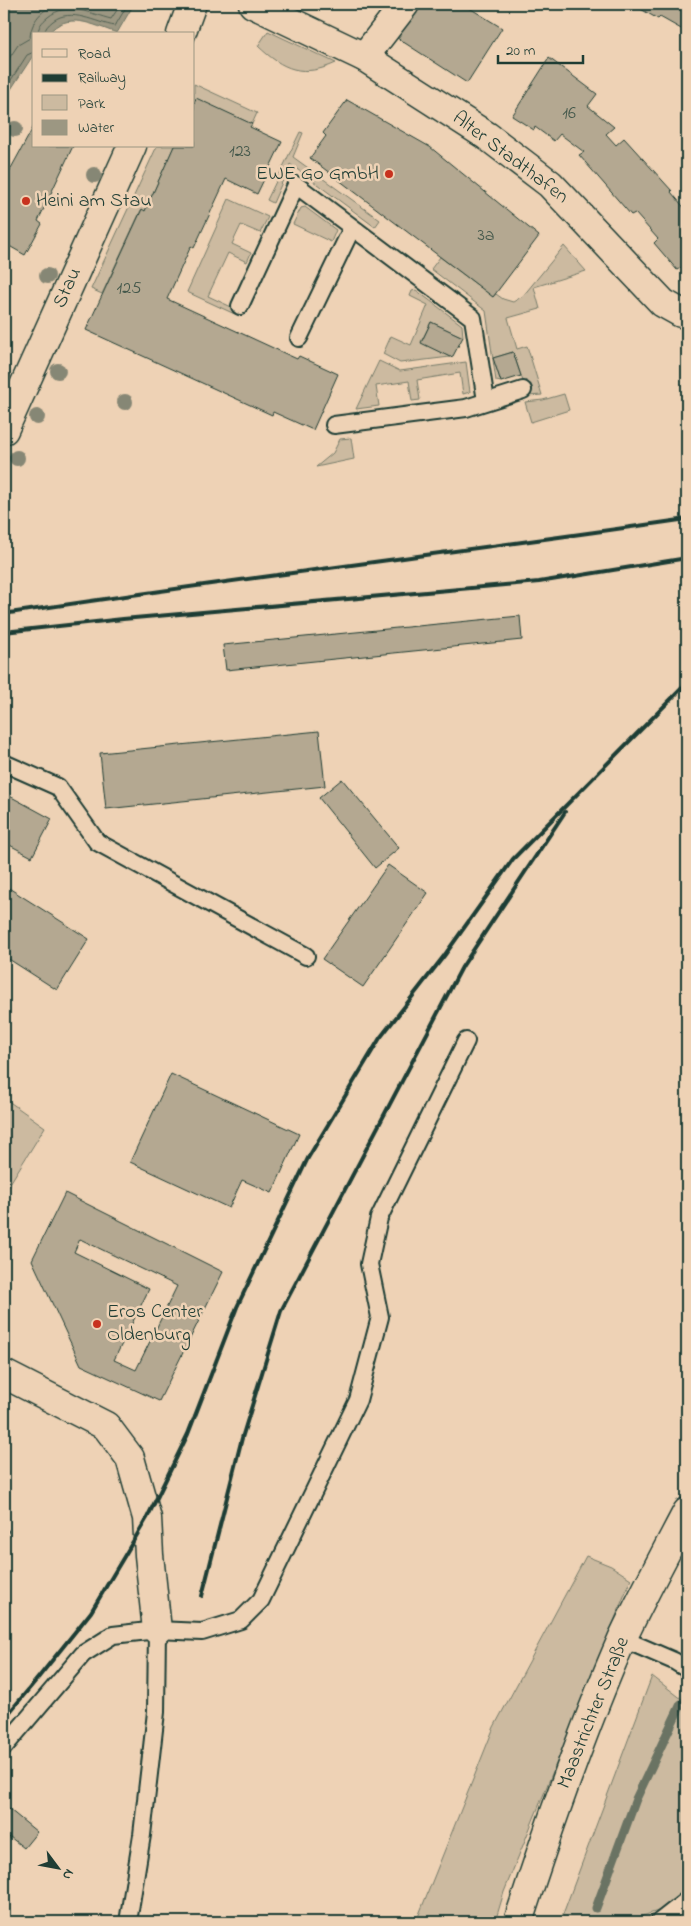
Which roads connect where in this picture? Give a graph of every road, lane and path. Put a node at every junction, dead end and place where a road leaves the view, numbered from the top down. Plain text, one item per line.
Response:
1 (192, 4) edge
2 (252, 4) edge
3 (405, 4) edge
4 (182, 32) edge
5 (364, 57) junction
6 (131, 148) edge
7 (352, 228) junction
8 (240, 306) dead end
9 (687, 314) edge
10 (299, 338) dead end
11 (523, 390) dead end
12 (486, 401) junction
13 (334, 425) dead end
14 (4, 430) edge
15 (4, 763) edge
16 (306, 956) dead end
17 (466, 1041) dead end
18 (4, 1374) edge
19 (687, 1512) edge
20 (157, 1630) junction
21 (623, 1639) junction
22 (687, 1669) edge
23 (4, 1747) edge
24 (687, 1900) edge
25 (128, 1922) edge
26 (518, 1922) edge
27 (659, 1922) edge

1 - 4 street
2 - 5 street, Alter Stadthafen
3 - 5 street
5 - 9 street, Alter Stadthafen
6 - 14 street, Stau
7 - 8 lane
7 - 10 lane
7 - 12 lane
11 - 12 lane
12 - 13 lane
15 - 16 lane
17 - 20 lane
18 - 20 street
19 - 21 street, Maastrichter Straße
20 - 23 lane
20 - 25 lane
21 - 22 lane
21 - 26 street, Maastrichter Straße
24 - 27 lane

